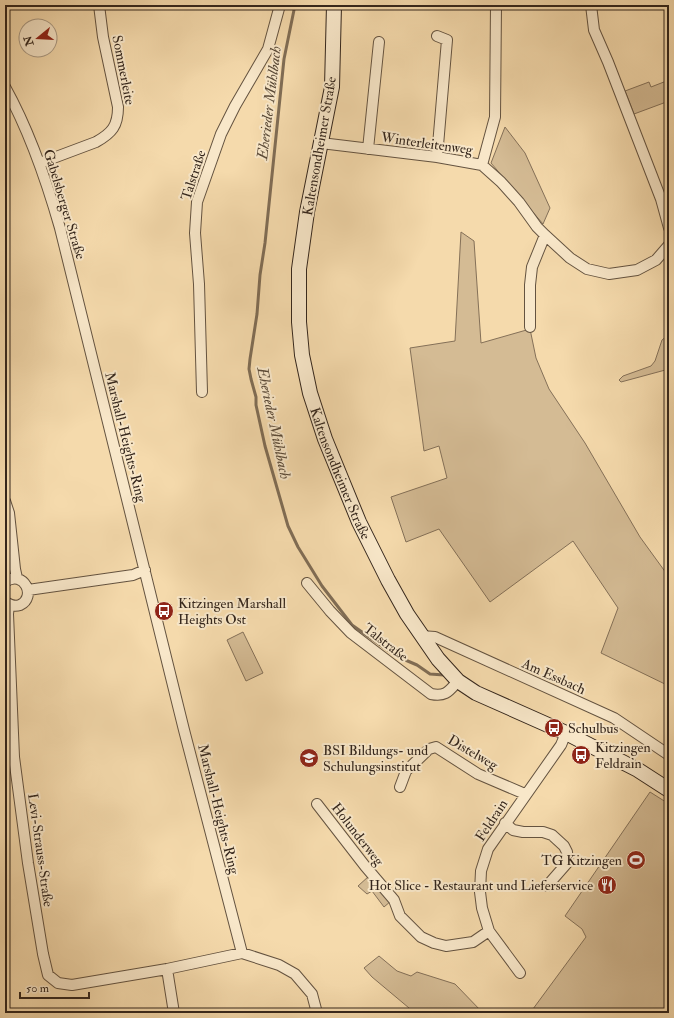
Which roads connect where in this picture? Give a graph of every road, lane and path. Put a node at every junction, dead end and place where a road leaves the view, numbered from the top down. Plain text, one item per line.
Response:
1 (99, 5) edge
2 (280, 5) edge
3 (334, 5) edge
4 (496, 5) edge
5 (591, 5) edge
6 (437, 36) dead end
7 (379, 42) dead end
8 (5, 87) edge
9 (321, 143) junction
10 (368, 149) junction
11 (437, 157) junction
12 (40, 163) junction
13 (482, 165) junction
14 (669, 228) edge
15 (545, 235) junction
16 (669, 244) edge
17 (80, 310) joint
18 (530, 327) dead end
19 (202, 392) dead end
20 (5, 501) edge
21 (145, 570) junction
22 (17, 578) junction
23 (5, 582) edge
24 (307, 583) dead end
25 (28, 590) junction
26 (7, 604) edge
27 (421, 636) junction
28 (458, 681) junction
29 (566, 733) junction
30 (669, 755) edge
31 (400, 787) dead end
32 (669, 790) edge
33 (525, 794) junction
34 (317, 804) dead end
35 (505, 823) junction
36 (547, 886) dead end
37 (489, 931) junction
38 (242, 953) junction
39 (167, 969) junction
40 (520, 973) dead end
41 (174, 1013) edge
42 (317, 1013) edge

1 - 12 street, Sommerleite
2 - 19 street, Talstraße
3 - 9 main road, Kaltensondheimer Straße
4 - 13 street
5 - 14 street
6 - 11 street
7 - 10 street
8 - 12 street, Gabelsberger Straße
9 - 10 street, Winterleitenweg
9 - 27 main road, Kaltensondheimer Straße
10 - 11 street, Winterleitenweg
11 - 13 street, Winterleitenweg
12 - 17 street, Gabelsberger Straße
13 - 15 street, Winterleitenweg
15 - 16 street, Winterleitenweg
15 - 18 street
17 - 21 street, Marshall-Heights-Ring
20 - 22 street
21 - 25 street
21 - 38 street, Marshall-Heights-Ring
22 - 23 street
22 - 25 street
24 - 28 street, Talstraße
25 - 26 street, Levi-Strauss-Straße
26 - 39 street, Levi-Strauss-Straße
27 - 28 main road, Kaltensondheimer Straße
27 - 30 street, Am Essbach
28 - 29 main road, Kaltensondheimer Straße
29 - 32 main road, Kaltensondheimer Straße
29 - 33 street, Feldrain
31 - 33 street, Distelweg
33 - 35 street, Feldrain
34 - 37 street, Holunderweg
35 - 36 street
35 - 37 street, Feldrain
37 - 40 street, Feldrain
38 - 39 street, Levi-Strauss-Straße
38 - 42 street
39 - 41 street

